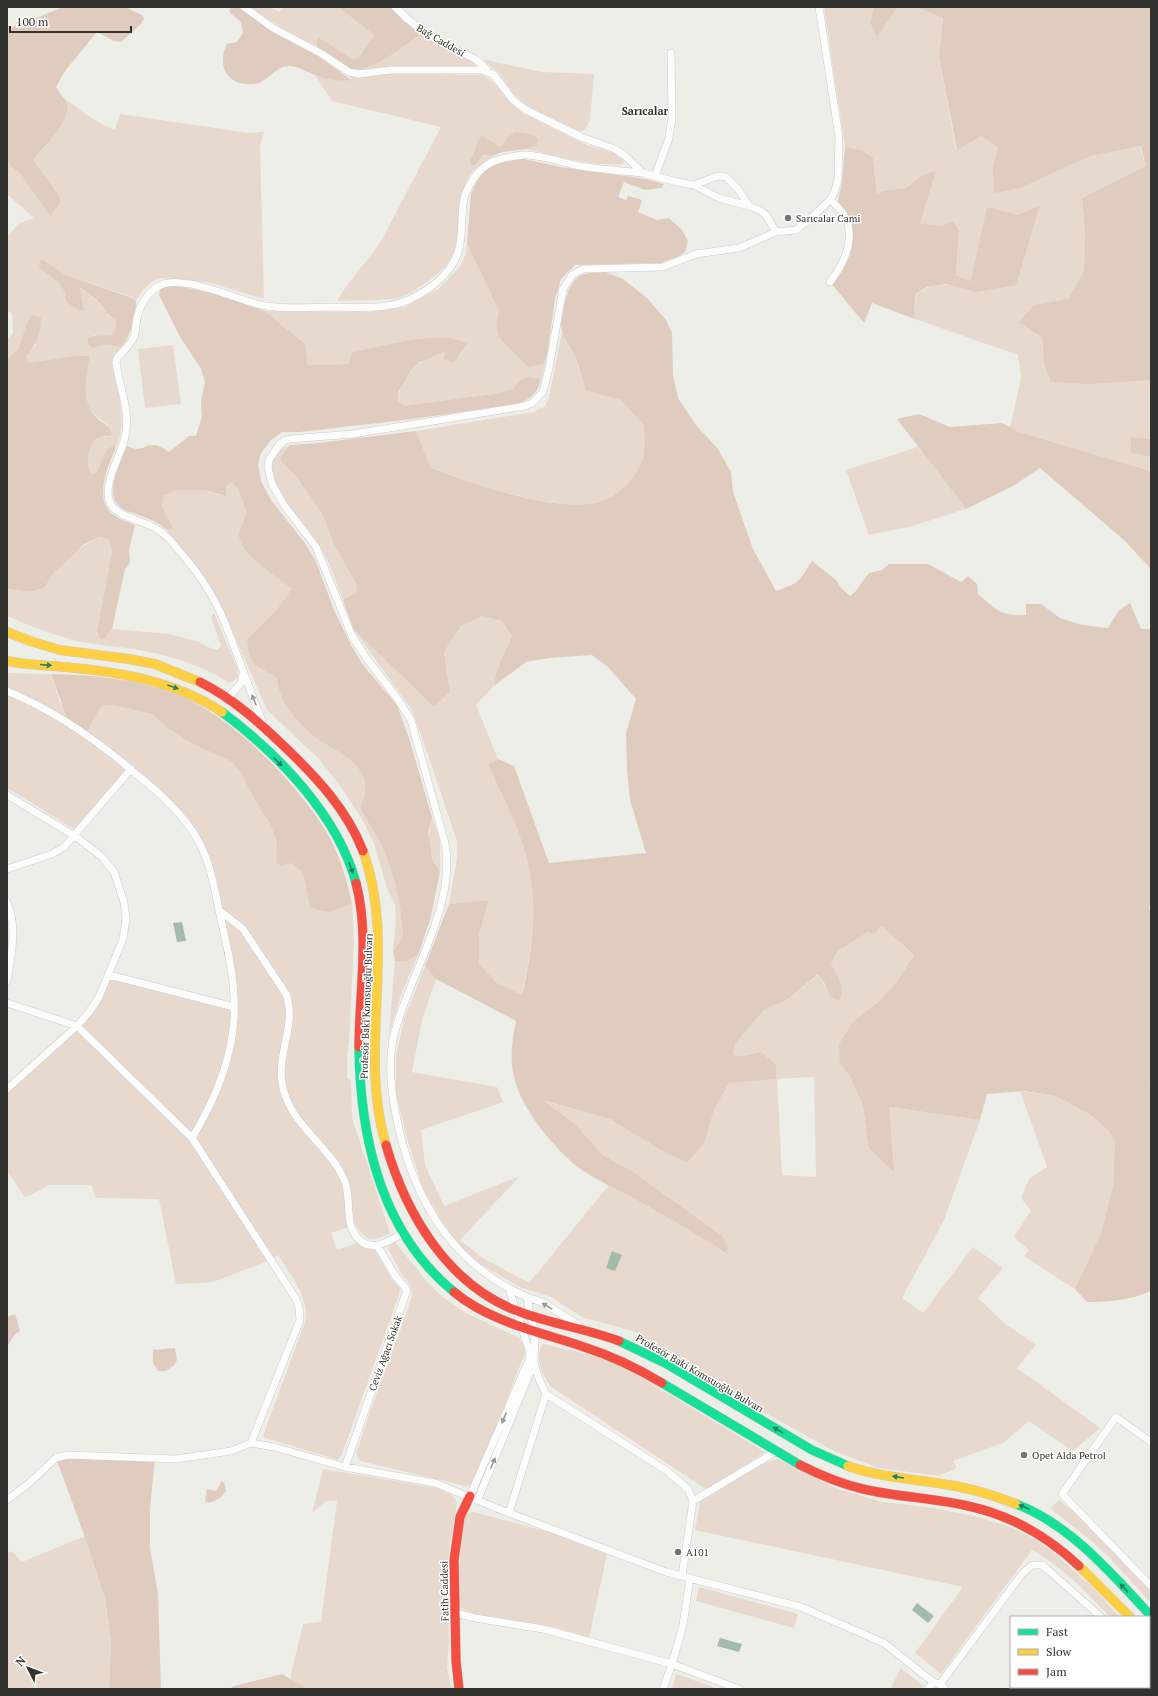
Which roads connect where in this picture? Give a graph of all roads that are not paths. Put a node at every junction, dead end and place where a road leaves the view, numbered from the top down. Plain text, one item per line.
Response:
1 (244, 7) edge
2 (395, 7) edge
3 (819, 7) edge
4 (671, 53) dead end
5 (488, 72) junction
6 (643, 173) junction
7 (655, 176) junction
8 (694, 185) junction
9 (830, 200) junction
10 (750, 206) junction
11 (776, 232) junction
12 (830, 282) dead end
13 (7, 632) edge
14 (7, 660) edge
15 (243, 672) junction
16 (7, 691) edge
17 (228, 698) junction
18 (265, 727) junction
19 (130, 769) junction
20 (7, 795) edge
21 (75, 836) junction
22 (7, 869) edge
23 (7, 902) edge
24 (219, 910) junction
25 (108, 974) junction
26 (7, 981) edge
27 (7, 1003) edge
28 (234, 1007) junction
29 (77, 1026) junction
30 (7, 1089) edge
31 (192, 1138) junction
32 (402, 1234) junction
33 (377, 1245) junction
34 (509, 1289) junction
35 (527, 1297) junction
36 (517, 1311) junction
37 (530, 1314) junction
38 (521, 1327) junction
39 (590, 1331) junction
40 (536, 1332) junction
41 (534, 1363) junction
42 (546, 1394) junction
43 (1151, 1442) edge
44 (251, 1443) junction
45 (777, 1451) junction
46 (344, 1467) junction
47 (474, 1498) junction
48 (7, 1500) edge
49 (693, 1501) junction
50 (509, 1513) junction
51 (686, 1577) junction
52 (1151, 1586) edge
53 (455, 1613) junction
54 (1100, 1616) edge
55 (1129, 1616) edge
56 (1151, 1616) edge
57 (672, 1664) junction
58 (939, 1685) edge
59 (459, 1689) edge
60 (663, 1689) edge
61 (740, 1689) edge
62 (928, 1689) edge

1 - 5 street
2 - 5 street, Bağ Caddesi
3 - 9 street
4 - 7 street
5 - 6 street, Bağ Caddesi
6 - 7 street
6 - 15 street
7 - 8 street
8 - 10 street
8 - 10 street
9 - 11 street
9 - 12 street
10 - 11 street
11 - 34 street
13 - 17 main road, Profesör Baki Komsuoğlu Bulvarı
14 -> 32 main road, Profesör Baki Komsuoğlu Bulvarı
15 - 17 street
18 -> 15 street
16 - 19 street
17 - 18 main road, Profesör Baki Komsuoğlu Bulvarı
18 - 36 main road, Profesör Baki Komsuoğlu Bulvarı
19 - 21 street
19 - 24 street
20 - 21 street
21 - 22 street
21 - 25 street
23 - 26 street
24 - 28 street
24 - 33 street
25 - 28 street
25 - 29 street
27 - 29 street
28 - 31 street
29 - 30 street
29 - 31 street
31 - 44 street
32 - 33 street
32 - 38 main road, Profesör Baki Komsuoğlu Bulvarı
33 - 46 street, Ceviz Ağacı Sokak
34 - 35 street
34 - 36 street
35 - 37 street
39 -> 35 street
36 - 37 main road, Profesör Baki Komsuoğlu Bulvarı
36 - 38 street
37 - 39 main road, Profesör Baki Komsuoğlu Bulvarı
37 - 40 street
38 - 40 main road, Profesör Baki Komsuoğlu Bulvarı
38 -> 47 street
56 -> 39 main road, Profesör Baki Komsuoğlu Bulvarı
40 - 41 street
40 - 45 main road, Profesör Baki Komsuoğlu Bulvarı
41 - 42 street
47 -> 41 street
42 - 49 street
42 - 50 street
43 - 52 street
44 - 46 street
44 - 48 street
45 - 49 street
45 - 55 main road, Profesör Baki Komsuoğlu Bulvarı
46 - 47 street
47 - 50 street
47 - 53 main road, Fatih Caddesi
49 - 51 street
50 - 51 street
51 - 57 street
51 - 58 street
53 - 57 street
53 - 59 main road, Fatih Caddesi
54 - 58 street
57 - 60 street
57 - 61 street
58 - 62 street

